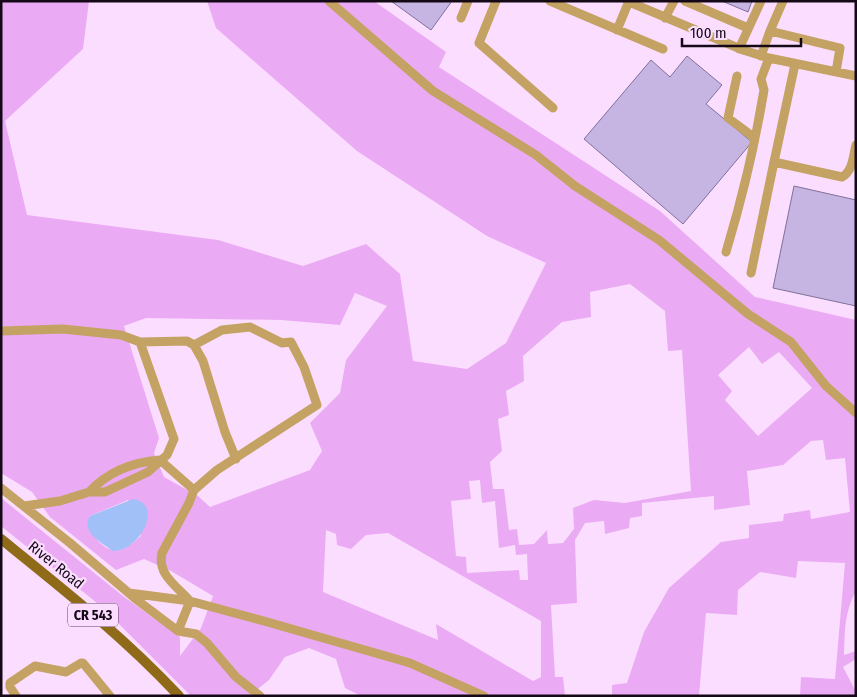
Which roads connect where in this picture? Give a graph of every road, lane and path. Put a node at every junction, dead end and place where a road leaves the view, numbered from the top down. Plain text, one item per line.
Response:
1 (329, 1) edge
2 (468, 1) edge
3 (496, 1) edge
4 (550, 1) edge
5 (674, 1) edge
6 (685, 1) edge
7 (760, 1) edge
8 (783, 1) edge
9 (628, 2) edge
10 (461, 18) dead end
11 (665, 18) junction
12 (748, 28) junction
13 (617, 30) junction
14 (770, 31) junction
15 (663, 49) dead end
16 (739, 49) junction
17 (765, 57) junction
18 (795, 64) junction
19 (836, 72) junction
20 (738, 76) dead end
21 (856, 76) edge
22 (553, 108) dead end
23 (755, 138) junction
24 (856, 145) edge
25 (774, 162) junction
26 (853, 169) edge
27 (726, 252) dead end
28 (751, 273) dead end
29 (1, 331) edge
30 (140, 342) junction
31 (194, 345) junction
32 (856, 414) edge
33 (236, 459) junction
34 (160, 460) junction
35 (1, 488) edge
36 (194, 490) junction
37 (89, 492) junction
38 (24, 506) junction
39 (1, 539) edge
40 (129, 593) junction
41 (190, 601) junction
42 (178, 631) junction
43 (16, 696) edge
44 (110, 696) edge
45 (179, 696) edge
46 (260, 696) edge
47 (484, 696) edge

1 - 32 street
2 - 10 street
3 - 22 street
4 - 13 street
5 - 11 street
6 - 12 street
7 - 12 street
8 - 14 street
9 - 11 street
9 - 13 street
11 - 16 street
12 - 16 street
13 - 15 street
14 - 17 street
14 - 19 street
16 - 17 street
17 - 18 street
17 - 23 street
18 - 19 street
18 - 25 street
19 - 21 street
20 - 23 street
23 - 27 street
24 - 26 street
25 - 26 street
25 - 28 street
29 - 30 street
30 - 31 street
30 - 34 street
31 - 33 street
31 - 33 street
33 - 36 street
34 - 36 street
34 - 37 street
34 - 37 street
35 - 38 street
36 - 41 street
37 - 38 street
38 - 40 street
39 - 45 main road, River Road / CR 543
40 - 41 street
40 - 42 street
41 - 42 street
41 - 47 street
42 - 46 street
43 - 44 street

